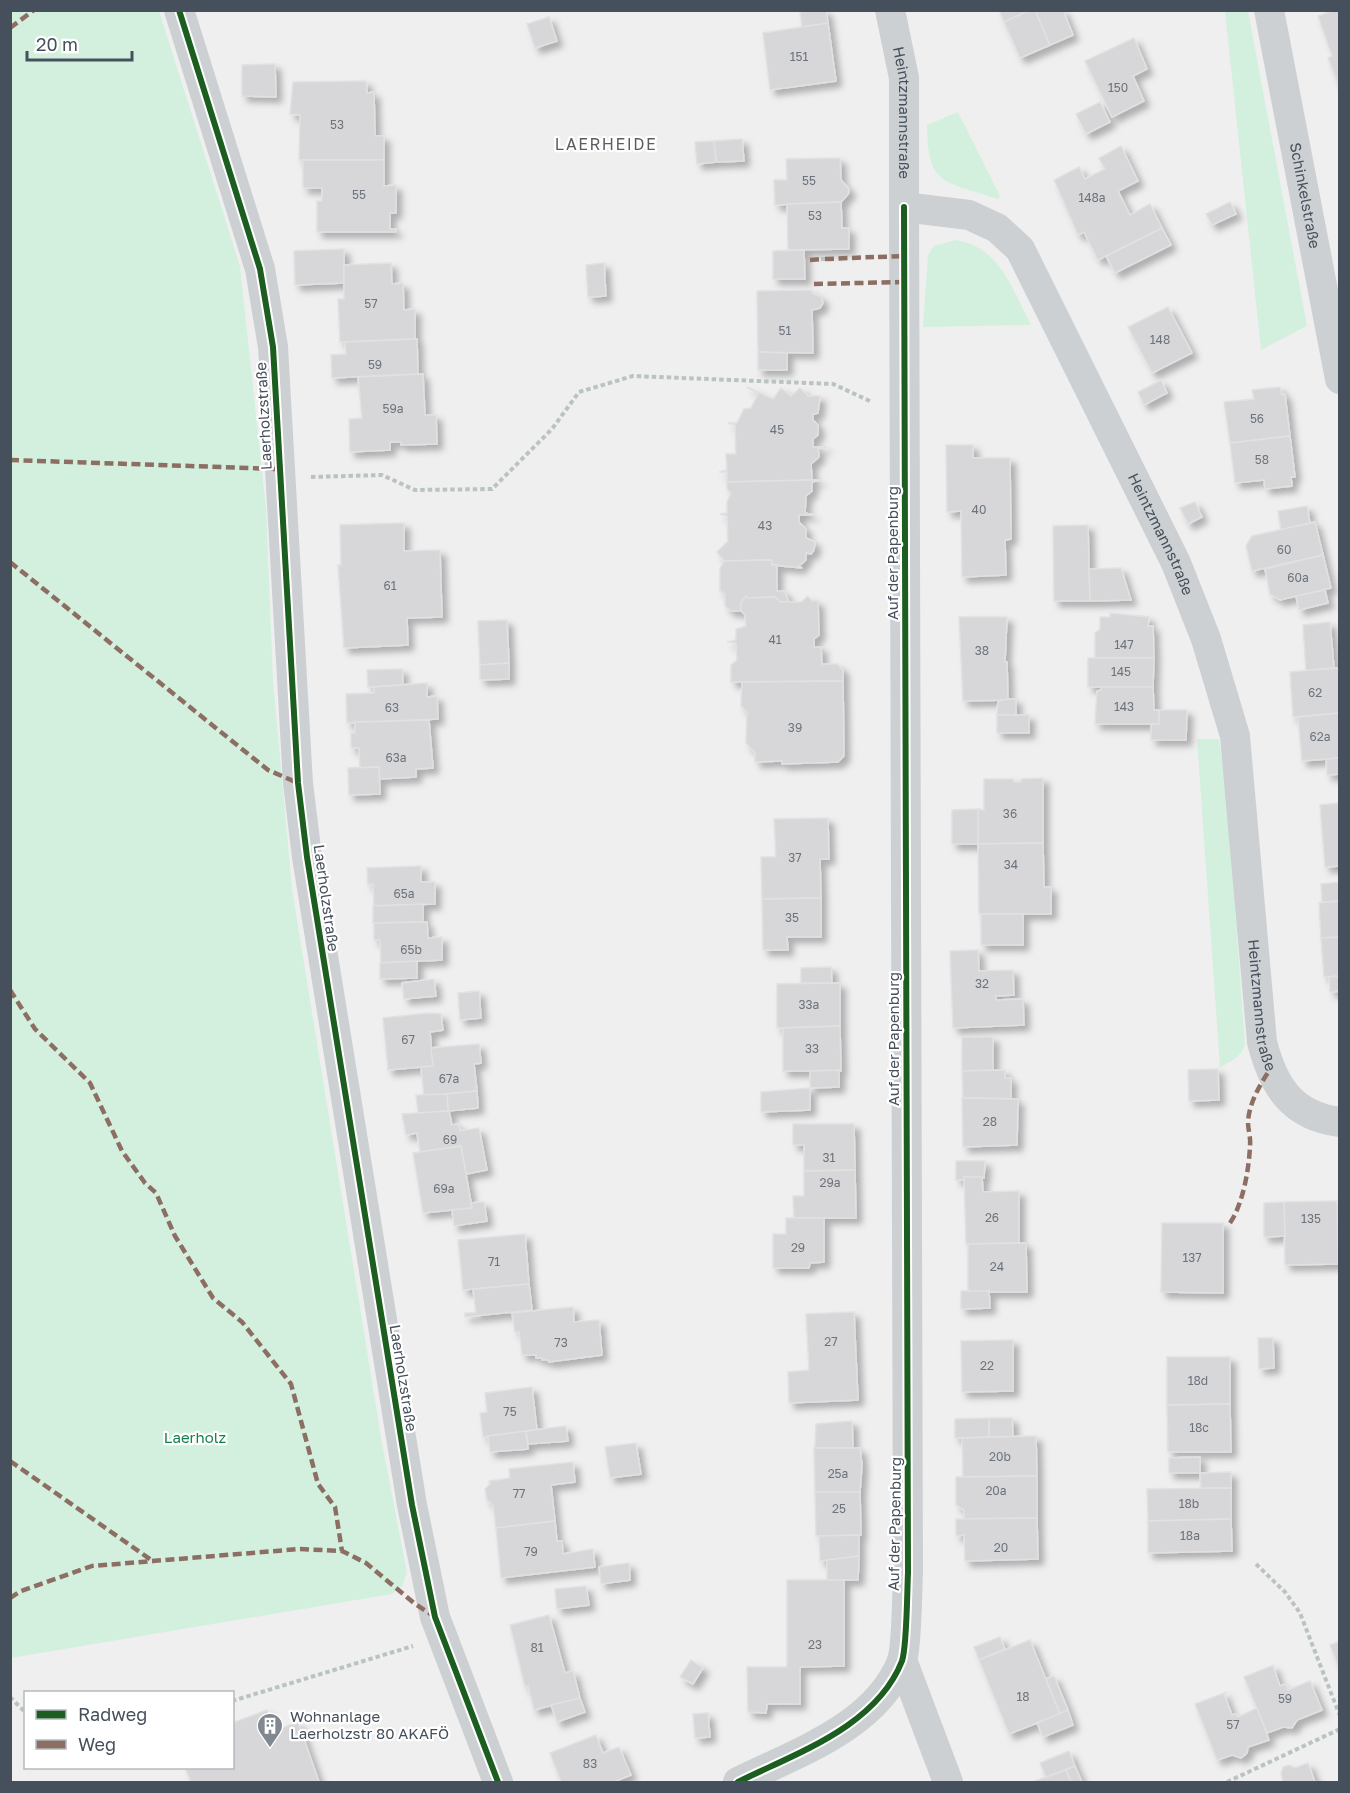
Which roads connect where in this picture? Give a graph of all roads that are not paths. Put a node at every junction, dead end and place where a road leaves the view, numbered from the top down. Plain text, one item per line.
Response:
1 (180, 10) edge
2 (890, 10) edge
3 (1269, 10) edge
4 (904, 207) junction
5 (1340, 379) edge
6 (1340, 1122) edge
7 (902, 1660) junction
8 (498, 1782) edge
9 (738, 1782) edge
10 (948, 1782) edge

1 - 8 street, Laerholzstraße
2 - 4 street, Heintzmannstraße
3 - 5 street, Schinkelstraße
4 - 6 street, Heintzmannstraße
4 - 7 street, Auf der Papenburg
7 - 9 street, Auf der Papenburg
7 - 10 street, Auf der Papenburg

